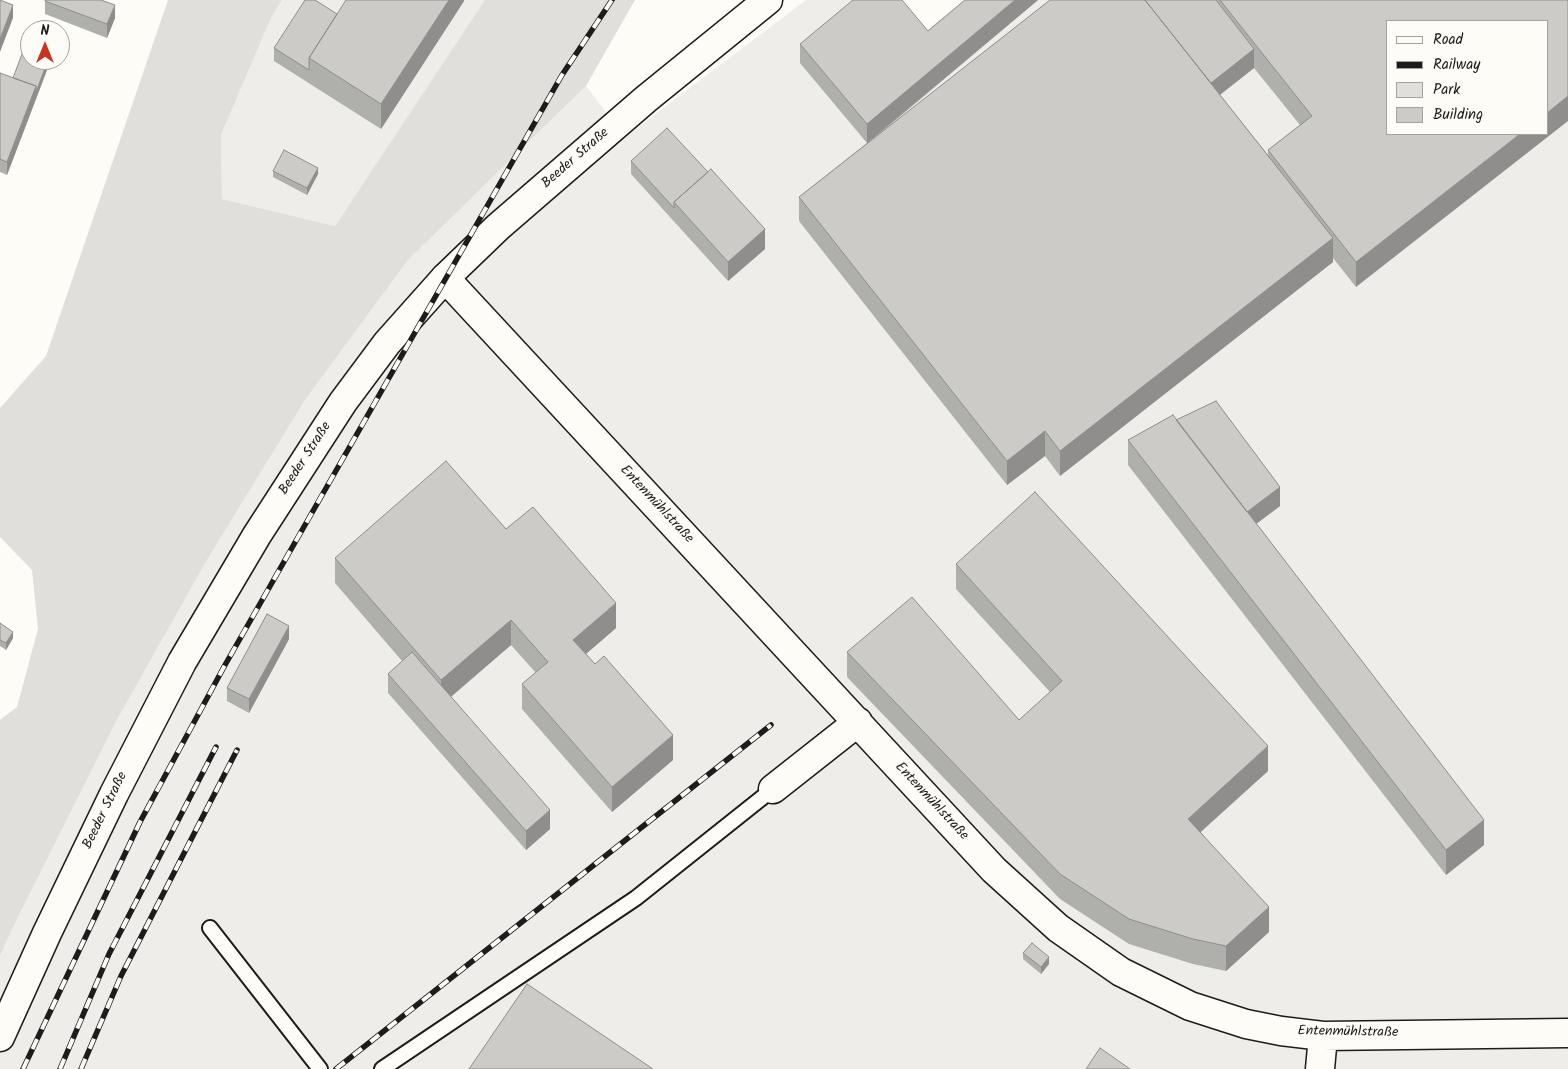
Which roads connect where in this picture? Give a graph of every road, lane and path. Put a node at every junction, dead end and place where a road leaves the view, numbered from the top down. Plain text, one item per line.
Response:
1 (768, 0) edge
2 (445, 278) junction
3 (858, 722) junction
4 (773, 790) joint
5 (210, 928) dead end
6 (1568, 1033) edge
7 (1323, 1036) junction
8 (0, 1037) edge
9 (320, 1069) edge
10 (382, 1069) edge
11 (1320, 1069) edge

1 - 2 street, Beeder Straße
2 - 3 street, Entenmühlstraße
2 - 8 street, Beeder Straße
3 - 4 street
3 - 7 street, Entenmühlstraße
4 - 10 lane
5 - 9 lane
6 - 7 street, Entenmühlstraße
7 - 11 street

